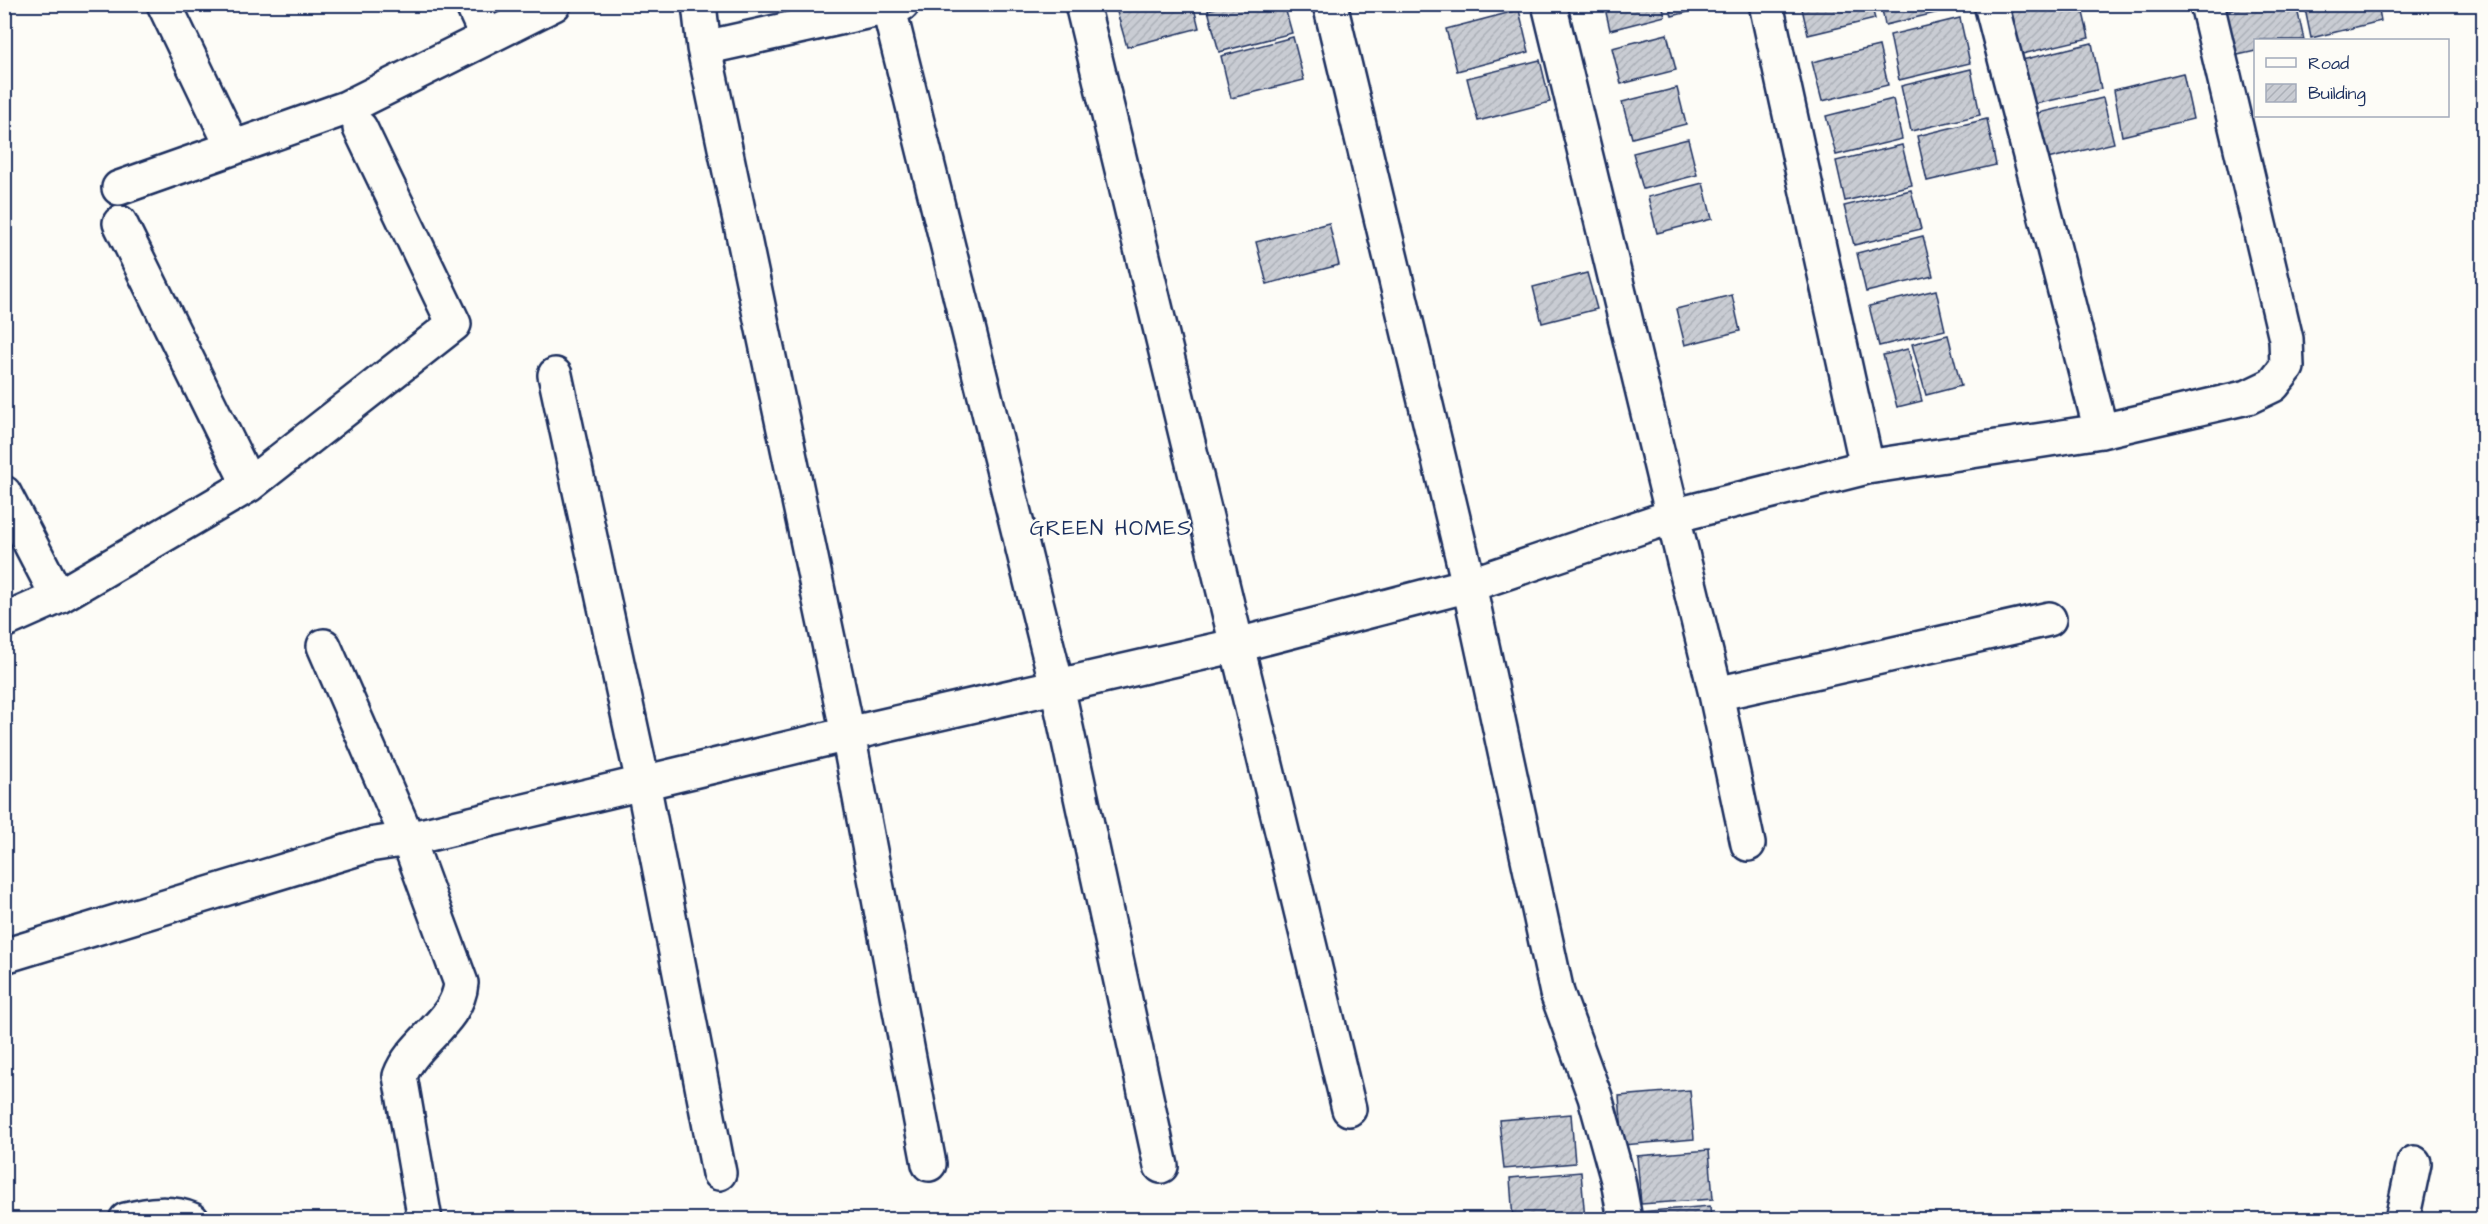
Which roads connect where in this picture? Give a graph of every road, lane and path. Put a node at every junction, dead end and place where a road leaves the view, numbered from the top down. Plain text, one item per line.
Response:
1 (164, 4) edge
2 (472, 4) edge
3 (554, 4) edge
4 (699, 4) edge
5 (1082, 4) edge
6 (1330, 4) edge
7 (1549, 4) edge
8 (1766, 4) edge
9 (1991, 4) edge
10 (2207, 4) edge
11 (896, 7) edge
12 (487, 37) junction
13 (704, 48) junction
14 (360, 128) dead end
15 (233, 148) junction
16 (119, 188) dead end
17 (120, 222) dead end
18 (555, 375) dead end
19 (2101, 431) junction
20 (1866, 467) junction
21 (249, 484) junction
22 (4, 493) edge
23 (1673, 516) junction
24 (1469, 585) junction
25 (58, 597) junction
26 (2049, 619) dead end
27 (4, 621) edge
28 (1238, 645) junction
29 (324, 646) dead end
30 (1057, 686) junction
31 (1716, 694) junction
32 (848, 734) junction
33 (643, 783) junction
34 (408, 839) junction
35 (1748, 844) dead end
36 (4, 956) edge
37 (1349, 1108) dead end
38 (2414, 1163) dead end
39 (929, 1164) dead end
40 (1161, 1166) dead end
41 (719, 1173) dead end
42 (126, 1220) edge
43 (192, 1220) edge
44 (425, 1220) edge
45 (1625, 1220) edge
46 (2402, 1220) edge

1 - 15 street
2 - 12 street
3 - 12 street
4 - 13 street
5 - 28 street
6 - 24 street
7 - 23 street
8 - 20 street
9 - 19 street
10 - 19 street
11 - 13 street
11 - 30 street
12 - 15 street
13 - 32 street
14 - 21 street
15 - 16 street
17 - 21 street
18 - 33 street
19 - 20 street
20 - 23 street
21 - 25 street
22 - 25 street
23 - 24 street
23 - 31 street
24 - 28 street
24 - 45 street
25 - 27 street
26 - 31 street
28 - 30 street
28 - 37 street
29 - 34 street
30 - 32 street
30 - 40 street
31 - 35 street
32 - 33 street
32 - 39 street
33 - 34 street
33 - 41 street
34 - 36 street
34 - 44 street
38 - 46 street
42 - 43 street

